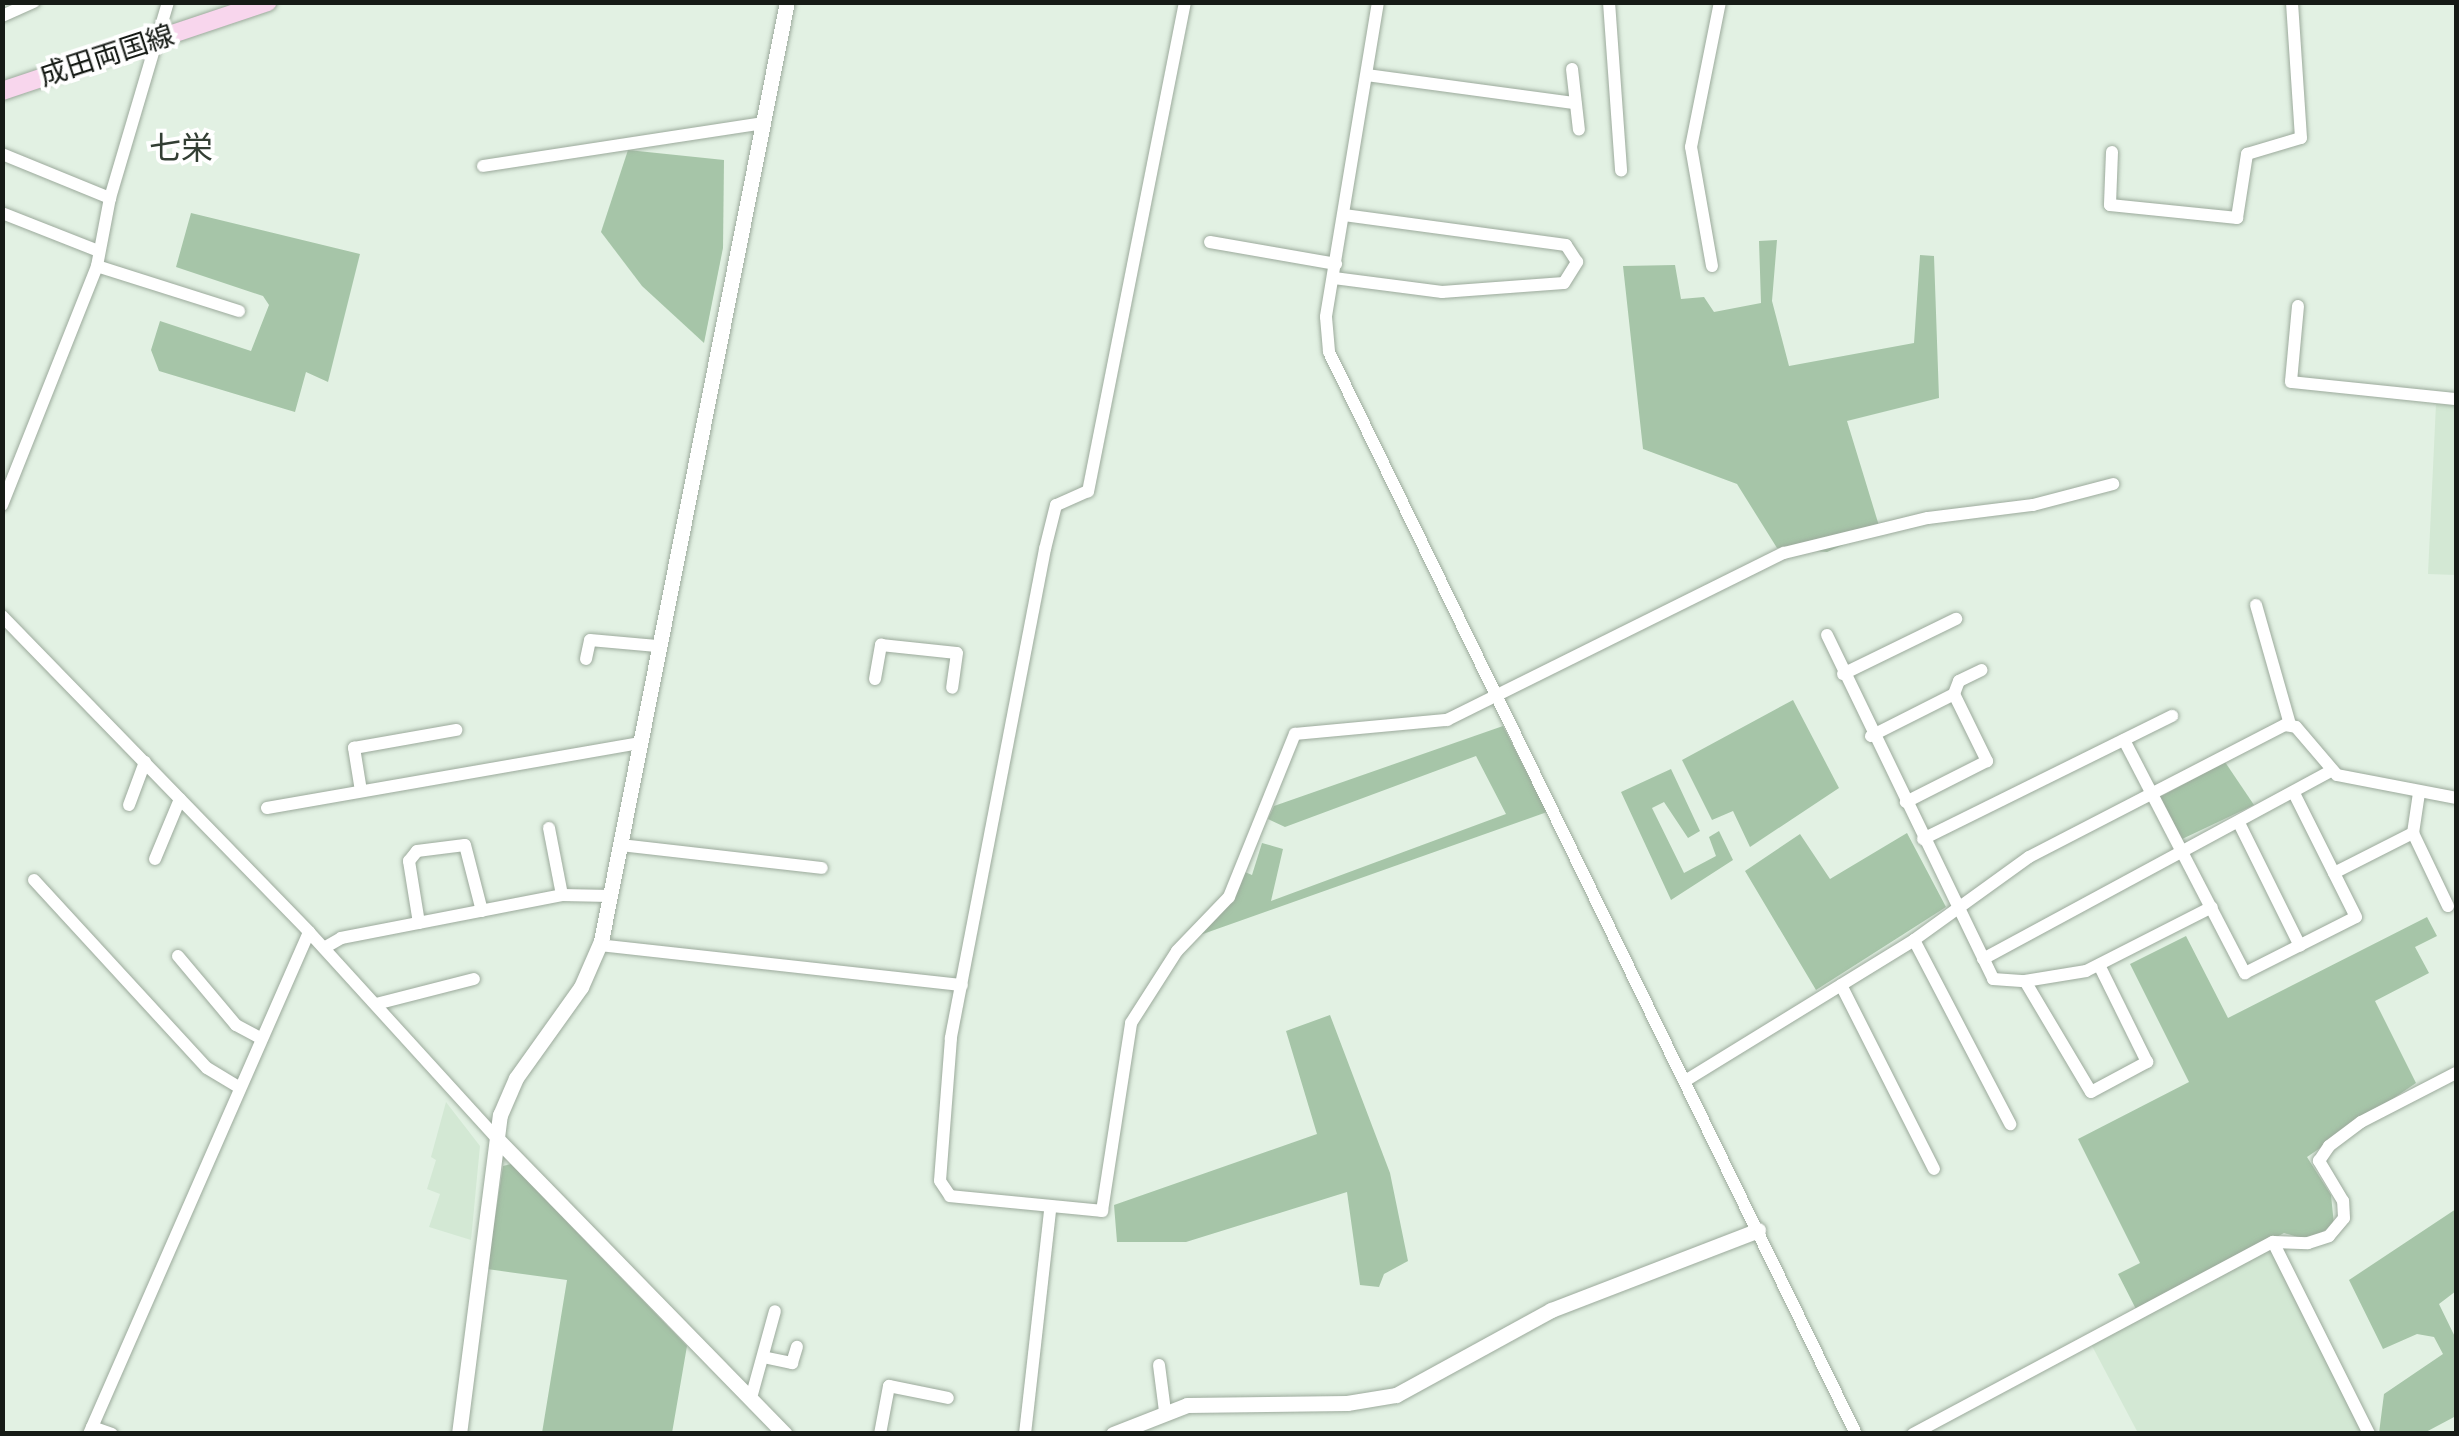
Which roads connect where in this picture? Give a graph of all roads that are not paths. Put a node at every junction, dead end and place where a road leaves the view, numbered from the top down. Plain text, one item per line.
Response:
1 (34, 2) edge
2 (168, 2) edge
3 (268, 2) edge
4 (787, 2) edge
5 (1186, 2) edge
6 (1378, 2) edge
7 (1609, 2) edge
8 (1720, 2) edge
9 (2292, 2) edge
10 (2, 16) edge
11 (155, 40) junction
12 (1572, 69) dead end
13 (1367, 74) junction
14 (2, 91) edge
15 (1575, 103) junction
16 (763, 123) junction
17 (1578, 130) dead end
18 (2112, 152) dead end
19 (2, 154) edge
20 (483, 166) dead end
21 (1621, 171) dead end
22 (110, 198) junction
23 (2, 214) edge
24 (1344, 215) junction
25 (1210, 242) dead end
26 (96, 250) junction
27 (96, 266) junction
28 (1712, 266) dead end
29 (1335, 271) junction
30 (2298, 306) dead end
31 (240, 311) dead end
32 (2456, 400) edge
33 (2113, 484) dead end
34 (2, 505) edge
35 (2256, 606) dead end
36 (2, 616) edge
37 (1956, 619) dead end
38 (1827, 635) dead end
39 (658, 646) junction
40 (586, 659) dead end
41 (1982, 670) dead end
42 (1843, 674) junction
43 (875, 679) dead end
44 (952, 688) dead end
45 (1954, 694) junction
46 (1498, 696) junction
47 (2172, 716) dead end
48 (2290, 724) junction
49 (456, 730) dead end
50 (1872, 736) junction
51 (2124, 740) junction
52 (640, 743) junction
53 (145, 762) junction
54 (2332, 770) junction
55 (361, 791) junction
56 (2418, 793) junction
57 (2295, 794) junction
58 (2152, 795) junction
59 (2456, 798) edge
60 (180, 799) junction
61 (1906, 802) junction
62 (130, 806) dead end
63 (266, 808) dead end
64 (2238, 824) junction
65 (549, 828) dead end
66 (2413, 833) junction
67 (1924, 839) junction
68 (620, 845) junction
69 (2182, 852) junction
70 (155, 859) dead end
71 (822, 868) dead end
72 (2334, 873) junction
73 (34, 880) dead end
74 (562, 895) junction
75 (610, 896) junction
76 (2448, 906) dead end
77 (2212, 908) junction
78 (482, 910) junction
79 (1958, 910) junction
80 (420, 922) junction
81 (308, 932) junction
82 (1914, 940) junction
83 (599, 946) junction
84 (2300, 946) junction
85 (324, 948) junction
86 (178, 956) dead end
87 (1983, 959) junction
88 (2099, 965) junction
89 (474, 980) dead end
90 (2025, 981) junction
91 (1841, 984) junction
92 (962, 985) junction
93 (376, 1004) junction
94 (260, 1038) junction
95 (2456, 1073) edge
96 (1685, 1082) junction
97 (239, 1087) junction
98 (2010, 1124) dead end
99 (498, 1140) junction
100 (1934, 1169) dead end
101 (1050, 1210) junction
102 (1758, 1230) junction
103 (2273, 1242) junction
104 (775, 1312) dead end
105 (797, 1347) dead end
106 (764, 1357) junction
107 (1159, 1365) dead end
108 (751, 1398) junction
109 (948, 1398) dead end
110 (1164, 1410) junction
111 (91, 1430) edge
112 (112, 1434) edge
113 (459, 1434) edge
114 (785, 1434) edge
115 (880, 1434) edge
116 (1026, 1434) edge
117 (1113, 1434) edge
118 (1856, 1434) edge
119 (1912, 1434) edge
120 (2369, 1434) edge

1 - 10 street
2 - 11 street
3 - 11 main road, 成田両国線
4 - 16 street
5 - 92 street
6 - 13 street
7 - 21 street
8 - 28 street
9 - 18 street
11 - 14 main road, 成田両国線
11 - 22 street
12 - 15 street
13 - 15 street
13 - 24 street
15 - 17 street
16 - 20 street
16 - 39 street
19 - 22 street
22 - 26 street
23 - 26 street
24 - 29 street
24 - 29 street
25 - 29 street
26 - 27 street
27 - 31 street
27 - 34 street
29 - 46 street
30 - 32 street
33 - 46 street
35 - 48 street
36 - 53 street
37 - 42 street
38 - 42 street
39 - 40 street
39 - 52 street
41 - 45 street
42 - 50 street
43 - 44 street
45 - 50 street
45 - 61 street
46 - 96 street
46 - 101 street
47 - 51 street
48 - 54 street
48 - 58 street
49 - 55 street
50 - 61 street
51 - 58 street
51 - 67 street
52 - 55 street
52 - 68 street
53 - 60 street
53 - 62 street
54 - 56 street
54 - 57 street
55 - 63 street
56 - 59 street
56 - 66 street
57 - 64 street
57 - 72 street
58 - 69 street
58 - 79 street
60 - 70 street
60 - 81 street
61 - 67 street
64 - 69 street
64 - 84 street
65 - 74 street
66 - 72 street
66 - 76 street
67 - 79 street
68 - 71 street
68 - 75 street
69 - 77 street
69 - 87 street
72 - 84 street
73 - 97 street
74 - 75 street
74 - 78 street
75 - 83 street
77 - 84 street
77 - 88 street
78 - 80 street
78 - 80 street
79 - 82 street
79 - 87 street
80 - 85 street
81 - 85 street
81 - 94 street
82 - 91 street
82 - 98 street
83 - 92 street
83 - 99 street
85 - 93 street
86 - 94 street
87 - 90 street
88 - 90 street
88 - 90 street
89 - 93 street
91 - 96 street
91 - 100 street
92 - 101 street
93 - 99 street
94 - 97 street
95 - 103 street
96 - 102 street
97 - 111 street
99 - 108 street
99 - 113 street
101 - 116 street
102 - 110 street
102 - 118 street
103 - 119 street
103 - 120 street
104 - 106 street
105 - 106 street
106 - 108 street
107 - 110 street
108 - 114 street
109 - 115 street
110 - 117 street
111 - 112 street

